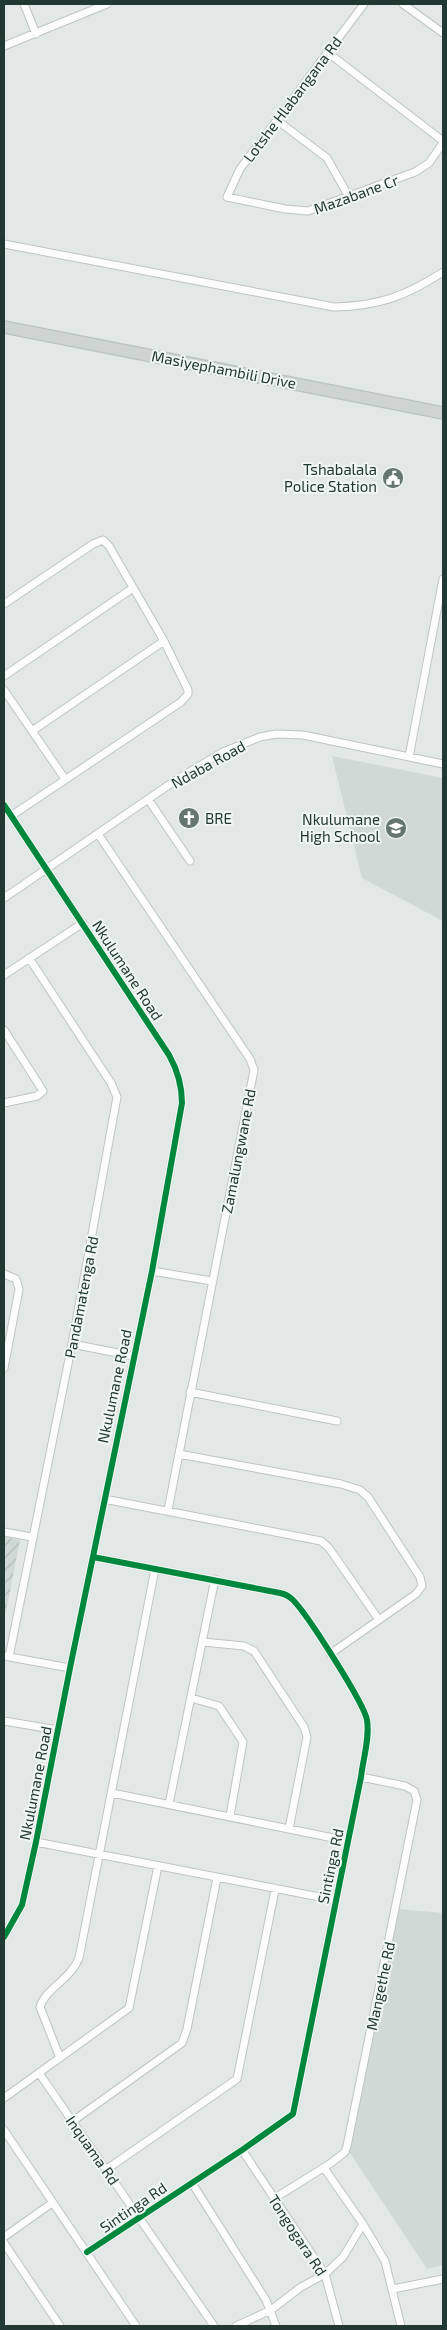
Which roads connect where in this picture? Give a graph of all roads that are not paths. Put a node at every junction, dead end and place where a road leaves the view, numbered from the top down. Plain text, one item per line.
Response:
1 (24, 4) edge
2 (107, 4) edge
3 (364, 4) edge
4 (403, 4) edge
5 (443, 33) edge
6 (36, 34) junction
7 (4, 46) edge
8 (327, 52) junction
9 (278, 121) junction
10 (443, 142) edge
11 (227, 197) joint
12 (349, 197) junction
13 (4, 244) edge
14 (443, 272) edge
15 (4, 327) edge
16 (443, 413) edge
17 (443, 580) edge
18 (133, 588) junction
19 (4, 604) edge
20 (164, 641) junction
21 (4, 676) edge
22 (4, 690) edge
23 (32, 731) junction
24 (409, 757) junction
25 (443, 764) edge
26 (64, 779) junction
27 (148, 799) junction
28 (4, 805) edge
29 (12, 816) junction
30 (98, 834) junction
31 (190, 861) dead end
32 (46, 869) junction
33 (4, 898) edge
34 (83, 923) junction
35 (30, 958) junction
36 (4, 975) edge
37 (4, 1030) edge
38 (4, 1103) edge
39 (152, 1271) junction
40 (4, 1274) edge
41 (212, 1281) junction
42 (72, 1344) junction
43 (133, 1356) junction
44 (4, 1368) edge
45 (190, 1392) junction
46 (337, 1421) dead end
47 (179, 1454) junction
48 (104, 1499) junction
49 (168, 1510) junction
50 (4, 1532) edge
51 (32, 1537) junction
52 (93, 1557) junction
53 (156, 1569) junction
54 (215, 1580) junction
55 (379, 1620) junction
56 (203, 1642) junction
57 (330, 1654) junction
58 (6, 1656) edge
59 (70, 1668) junction
60 (191, 1698) junction
61 (4, 1721) edge
62 (58, 1730) junction
63 (361, 1777) junction
64 (112, 1792) junction
65 (170, 1804) junction
66 (230, 1816) junction
67 (289, 1829) junction
68 (348, 1841) junction
69 (36, 1842) junction
70 (98, 1853) junction
71 (158, 1866) junction
72 (217, 1878) junction
73 (275, 1890) junction
74 (335, 1900) junction
75 (4, 1937) edge
76 (60, 2058) junction
77 (39, 2073) junction
78 (4, 2098) edge
79 (73, 2121) junction
80 (4, 2130) edge
81 (242, 2150) junction
82 (324, 2168) junction
83 (107, 2169) junction
84 (192, 2183) junction
85 (275, 2198) junction
86 (52, 2203) junction
87 (140, 2219) junction
88 (363, 2224) junction
89 (4, 2237) edge
90 (4, 2243) edge
91 (87, 2252) junction
92 (325, 2274) junction
93 (443, 2279) edge
94 (393, 2289) junction
95 (271, 2310) junction
96 (60, 2326) edge
97 (136, 2326) edge
98 (214, 2326) edge
99 (236, 2326) edge
100 (276, 2326) edge
101 (338, 2326) edge
102 (401, 2326) edge

1 - 6 street
2 - 6 street
3 - 8 street, Lotshe Hlabangana Rd
4 - 5 street
6 - 7 street
8 - 9 street, Lotshe Hlabangana Rd
8 - 10 street
9 - 11 street, Lotshe Hlabangana Rd
9 - 12 street
10 - 12 street, Mazabane Cr
11 - 12 street, Mazabane Cr
13 - 14 street
15 - 16 main road, Masiyephambili Drive
17 - 24 street
18 - 19 street
18 - 20 street
18 - 21 street
20 - 23 street
20 - 26 street
22 - 23 street
23 - 26 street
24 - 25 street, Ndaba Road
24 - 27 street, Ndaba Road
26 - 29 street
27 - 30 street, Ndaba Road
27 - 31 street
28 - 29 street, Nkulumane Road
29 - 32 street, Nkulumane Road
30 - 32 street, Ndaba Road
30 - 41 street, Zamalungwane Rd
32 - 33 street, Ndaba Road
32 - 34 street, Nkulumane Road
34 - 35 street
34 - 39 street, Nkulumane Road
35 - 36 street
35 - 42 street, Pandamatenga Rd
37 - 38 street
39 - 41 street
39 - 43 street, Nkulumane Road
40 - 44 street
41 - 45 street, Zamalungwane Rd
42 - 43 street
42 - 51 street, Pandamatenga Rd
43 - 48 street, Nkulumane Road
45 - 46 street
45 - 47 street, Zamalungwane Rd
47 - 49 street, Zamalungwane Rd
47 - 55 street
48 - 49 street
48 - 52 street, Nkulumane Road
49 - 55 street
50 - 51 street
51 - 58 street, Pandamatenga Rd
52 - 53 street, Sintinga Rd
52 - 59 street, Nkulumane Road
53 - 54 street, Sintinga Rd
53 - 64 street
54 - 56 street
54 - 57 street, Sintinga Rd
55 - 57 street
56 - 60 street
56 - 67 street
57 - 63 street, Sintinga Rd
58 - 59 street
59 - 62 street, Nkulumane Road
60 - 65 street
60 - 66 street
61 - 62 street
62 - 69 street, Nkulumane Road
63 - 68 street, Sintinga Rd
63 - 82 street, Mangethe Rd
64 - 65 street
64 - 70 street
65 - 66 street
66 - 67 street
67 - 68 street
68 - 74 street, Sintinga Rd
69 - 70 street
69 - 75 street, Nkulumane Road
70 - 71 street
70 - 76 street
71 - 72 street
71 - 76 street
72 - 73 street
72 - 79 street
73 - 74 street
73 - 83 street
74 - 81 street, Sintinga Rd
76 - 77 street
77 - 78 street
77 - 79 street, Inquama Rd
79 - 83 street, Inquama Rd
80 - 86 street
81 - 84 street, Sintinga Rd
81 - 85 street, Tongogara Rd
82 - 85 street, Mangethe Rd
82 - 88 street
83 - 87 street, Inquama Rd
84 - 87 street, Sintinga Rd
84 - 95 street
85 - 92 street, Tongogara Rd
86 - 89 street
86 - 91 street
87 - 91 street, Sintinga Rd
87 - 98 street, Inquama Rd
88 - 92 street
88 - 94 street
90 - 96 street
91 - 97 street
92 - 95 street
92 - 101 street, Tongogara Rd
93 - 94 street
94 - 102 street
95 - 99 street
95 - 100 street

